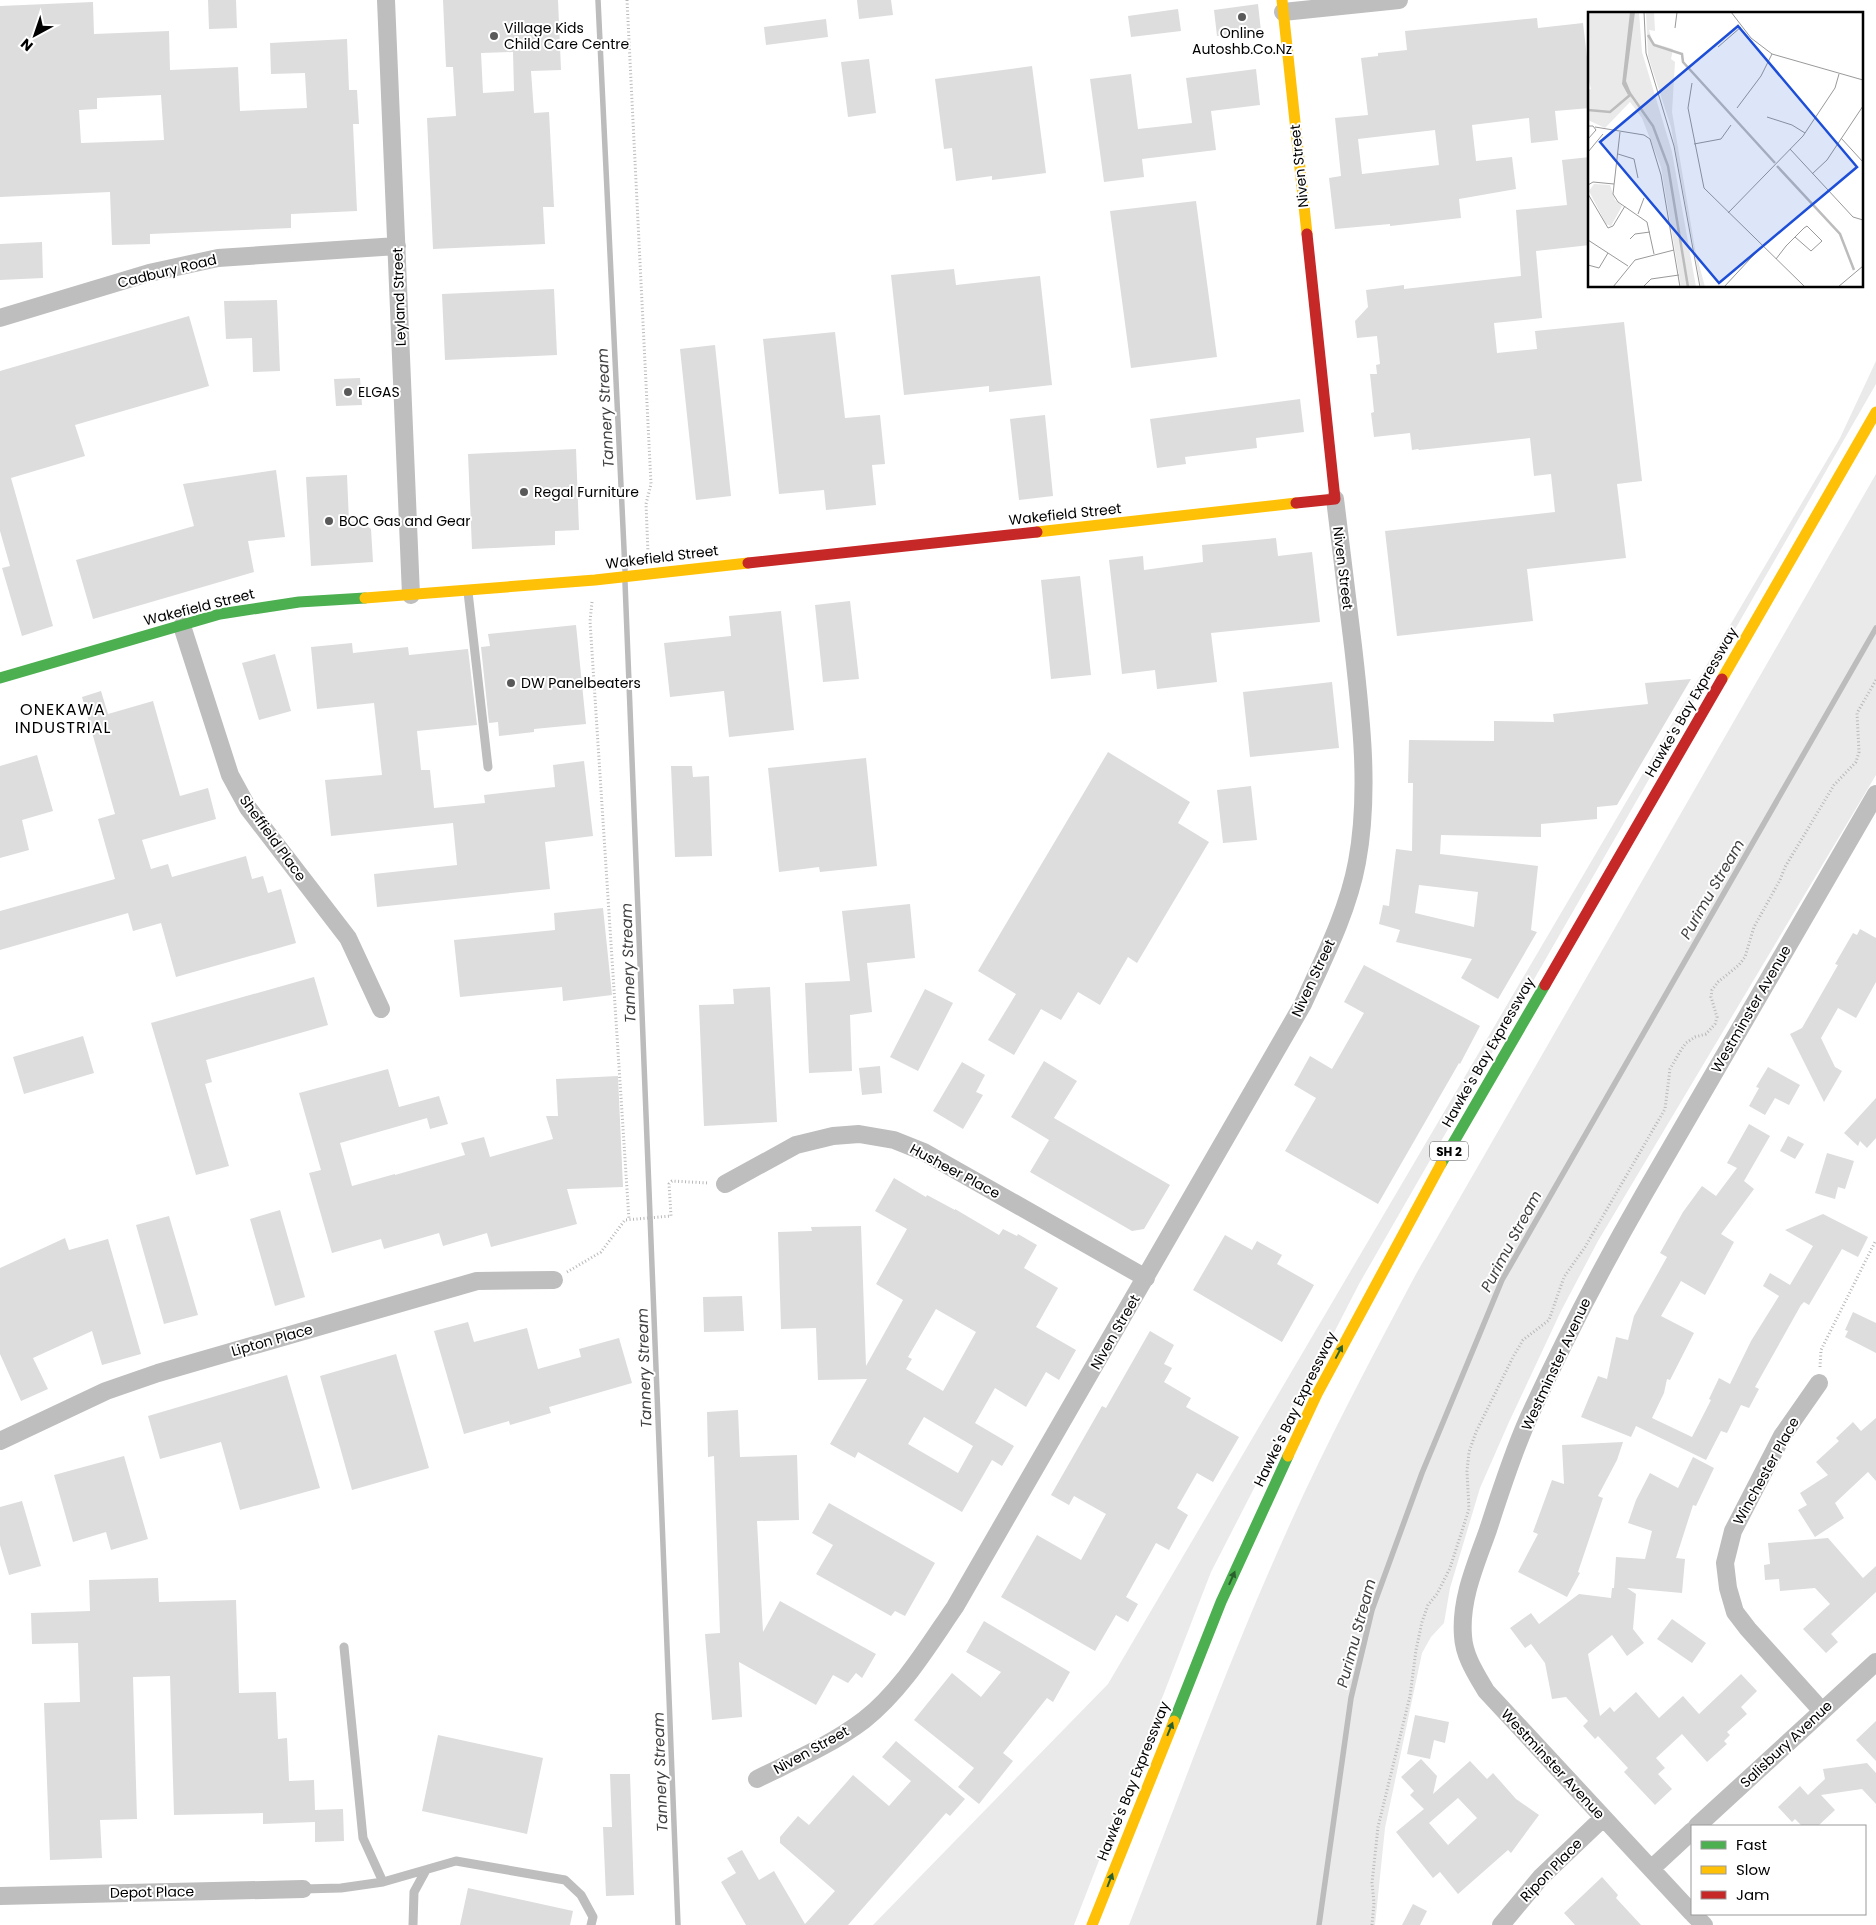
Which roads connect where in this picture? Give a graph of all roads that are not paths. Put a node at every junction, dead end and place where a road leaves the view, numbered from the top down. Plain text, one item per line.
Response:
1 (386, 0) edge
2 (1399, 0) edge
3 (1282, 6) edge
4 (397, 246) junction
5 (0, 318) edge
6 (1876, 412) edge
7 (1335, 499) junction
8 (468, 591) junction
9 (410, 595) junction
10 (182, 626) junction
11 (0, 678) edge
12 (488, 767) dead end
13 (1876, 794) edge
14 (382, 1009) dead end
15 (725, 1184) road end
16 (1146, 1278) junction
17 (554, 1280) road end
18 (1819, 1383) road end
19 (0, 1441) edge
20 (344, 1647) dead end
21 (1876, 1662) edge
22 (1822, 1711) junction
23 (757, 1779) dead end
24 (1603, 1818) junction
25 (1698, 1825) edge
26 (1691, 1832) edge
27 (1651, 1869) junction
28 (426, 1870) junction
29 (382, 1882) junction
30 (303, 1889) joint
31 (0, 1896) edge
32 (1691, 1911) edge
33 (1695, 1915) edge
34 (413, 1925) edge
35 (591, 1925) edge
36 (1092, 1925) edge
37 (1501, 1925) edge
38 (1704, 1925) edge

1 - 4 street, Leyland Street
2 - 3 street
3 - 7 main road, Niven Street
4 - 5 street, Cadbury Road
4 - 9 street, Leyland Street
36 -> 6 main road, Hawke's Bay Expressway / SH 2
7 - 8 main road, Wakefield Street
7 - 16 street, Niven Street
8 - 9 main road, Wakefield Street
8 - 12 lane
9 - 10 main road, Wakefield Street
10 - 11 main road, Wakefield Street
10 - 14 street, Sheffield Place
13 - 24 street, Westminster Avenue
15 - 16 street, Husheer Place
16 - 23 street, Niven Street
17 - 19 street, Lipton Place
18 - 22 street, Winchester Place
20 - 29 lane
21 - 22 street, Salisbury Avenue
22 - 25 street, Salisbury Avenue
24 - 27 street, Westminster Avenue
24 - 37 street, Ripon Place
26 - 27 street
27 - 32 street, Westminster Avenue
28 - 29 lane
28 - 34 lane
28 - 35 lane
29 - 30 lane
30 - 31 street, Depot Place
33 - 38 street, Westminster Avenue

